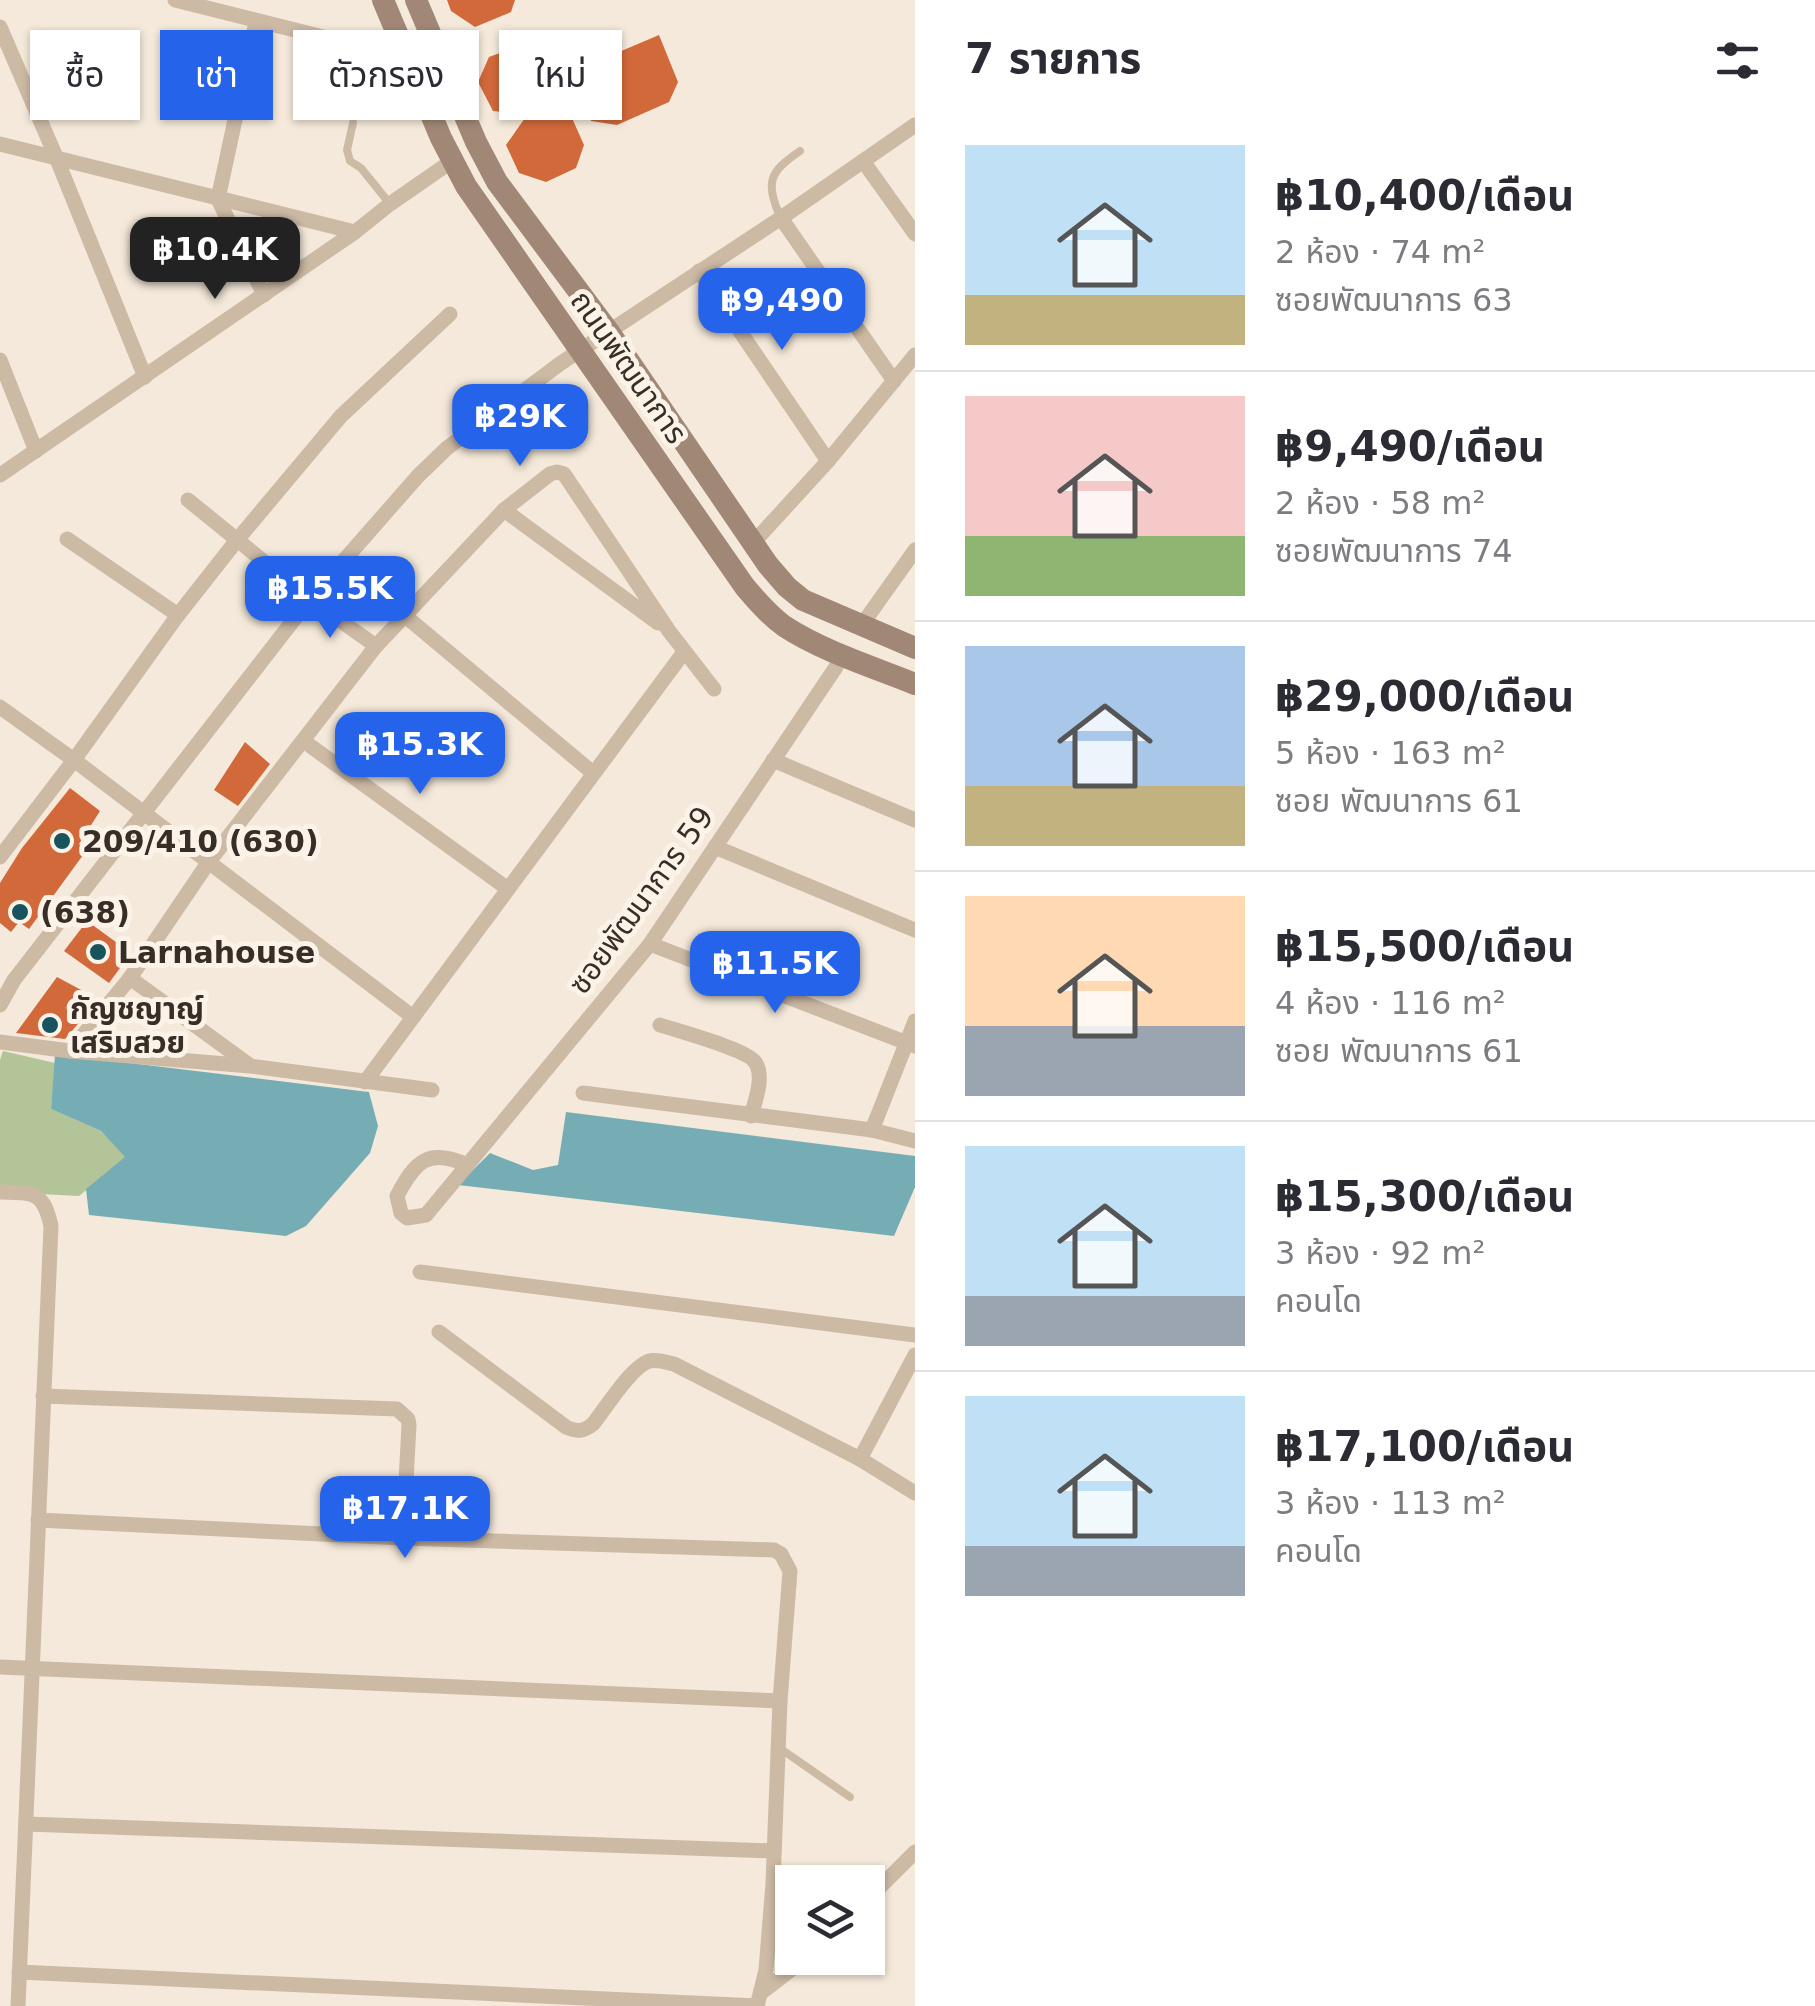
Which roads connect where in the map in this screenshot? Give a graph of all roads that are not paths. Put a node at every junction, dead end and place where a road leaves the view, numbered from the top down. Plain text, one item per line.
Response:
1 (175, 0) edge
2 (383, 0) edge
3 (416, 0) edge
4 (256, 22) junction
5 (0, 27) edge
6 (395, 30) edge
7 (293, 31) edge
8 (434, 120) edge
9 (354, 123) dead end
10 (915, 126) edge
11 (0, 144) edge
12 (800, 151) dead end
13 (56, 157) junction
14 (452, 161) junction
15 (863, 161) junction
16 (218, 199) junction
17 (390, 204) junction
18 (781, 218) junction
19 (355, 232) junction
20 (915, 234) edge
21 (699, 270) junction
22 (264, 295) junction
23 (450, 314) dead end
24 (609, 332) junction
25 (581, 350) junction
26 (915, 355) edge
27 (0, 360) edge
28 (145, 377) junction
29 (894, 381) junction
30 (36, 450) junction
31 (828, 461) junction
32 (0, 475) edge
33 (188, 500) dead end
34 (504, 510) junction
35 (67, 539) dead end
36 (237, 540) junction
37 (754, 542) junction
38 (915, 550) edge
39 (310, 599) junction
40 (178, 615) junction
41 (404, 616) junction
42 (861, 626) junction
43 (669, 632) junction
44 (376, 646) junction
45 (915, 648) edge
46 (684, 652) junction
47 (841, 654) junction
48 (915, 684) edge
49 (714, 690) dead end
50 (0, 706) edge
51 (304, 742) junction
52 (74, 760) junction
53 (773, 760) junction
54 (593, 773) junction
55 (143, 814) junction
56 (915, 820) edge
57 (715, 846) junction
58 (0, 857) edge
59 (208, 864) junction
60 (508, 890) junction
61 (915, 930) edge
62 (650, 944) junction
63 (130, 978) junction
64 (0, 1005) edge
65 (413, 1017) junction
66 (915, 1021) edge
67 (660, 1025) dead end
68 (0, 1042) edge
69 (911, 1044) edge
70 (70, 1051) junction
71 (250, 1066) junction
72 (365, 1082) junction
73 (432, 1090) dead end
74 (584, 1093) dead end
75 (752, 1116) junction
76 (872, 1130) junction
77 (915, 1141) edge
78 (467, 1165) junction
79 (0, 1192) edge
80 (420, 1272) dead end
81 (438, 1332) dead end
82 (915, 1334) edge
83 (914, 1361) edge
84 (43, 1396) junction
85 (860, 1459) junction
86 (915, 1493) edge
87 (38, 1520) junction
88 (403, 1538) junction
89 (0, 1667) edge
90 (32, 1668) junction
91 (780, 1701) junction
92 (778, 1747) junction
93 (850, 1797) dead end
94 (26, 1824) junction
95 (774, 1851) junction
96 (915, 1852) edge
97 (885, 1882) edge
98 (19, 1972) junction
99 (787, 1975) edge
100 (759, 2001) edge
101 (18, 2006) edge

1 - 4 street
2 - 6 main road, ถนนพัฒนาการ
3 - 24 main road, ถนนพัฒนาการ
4 - 7 street
4 - 16 street
5 - 13 street
8 - 14 main road, ถนนพัฒนาการ
9 - 17 lane
10 - 15 street
11 - 13 street
12 - 18 lane
13 - 16 street
13 - 28 street
14 - 17 street
14 - 25 main road, ถนนพัฒนาการ
15 - 18 street
15 - 20 street
16 - 19 street
16 - 22 street
17 - 19 street
18 - 21 street
18 - 29 street
19 - 22 street
21 - 24 street
21 - 31 street
22 - 28 street
23 - 36 street
24 - 25 street
24 - 37 main road, ถนนพัฒนาการ
25 - 39 street
25 - 47 main road, ถนนพัฒนาการ
26 - 29 street
27 - 30 street
28 - 30 street
29 - 31 street
30 - 32 street
31 - 37 street
33 - 36 street
34 - 41 street
34 - 43 street
34 - 43 street
35 - 40 street
36 - 39 street
36 - 40 street
37 - 42 main road, ถนนพัฒนาการ
38 - 42 street
39 - 44 street
39 - 55 street
40 - 52 street
41 - 44 street
41 - 54 street
42 - 45 main road, ถนนพัฒนาการ
43 - 46 street
44 - 51 street
46 - 49 street
46 - 54 street
47 - 48 main road, ถนนพัฒนาการ
47 - 53 street, ซอยพัฒนาการ 59
50 - 52 street
51 - 59 street
51 - 60 street
52 - 55 street
52 - 58 street
53 - 56 street
53 - 57 street, ซอยพัฒนาการ 59
54 - 60 street
55 - 59 street
55 - 64 street
57 - 61 street
57 - 62 street, ซอยพัฒนาการ 59
59 - 63 street
59 - 65 street
60 - 65 street
62 - 69 street
62 - 78 street, ซอยพัฒนาการ 59
63 - 70 street
63 - 71 street
65 - 72 street
66 - 69 street
67 - 75 street
68 - 70 street
69 - 76 street
70 - 71 street
71 - 72 street
72 - 73 street
74 - 75 street
75 - 76 street
76 - 77 street
78 - 78 street, ซอยพัฒนาการ 59
79 - 84 street
80 - 82 street
81 - 85 street
83 - 85 street
84 - 87 street
84 - 88 street
85 - 86 street
87 - 88 street
87 - 90 street
88 - 91 street
89 - 90 street
90 - 91 street
90 - 94 street
91 - 92 street
92 - 93 lane
92 - 95 street
94 - 95 street
94 - 98 street
95 - 100 street
96 - 97 street
98 - 100 street
98 - 101 street
99 - 100 street

